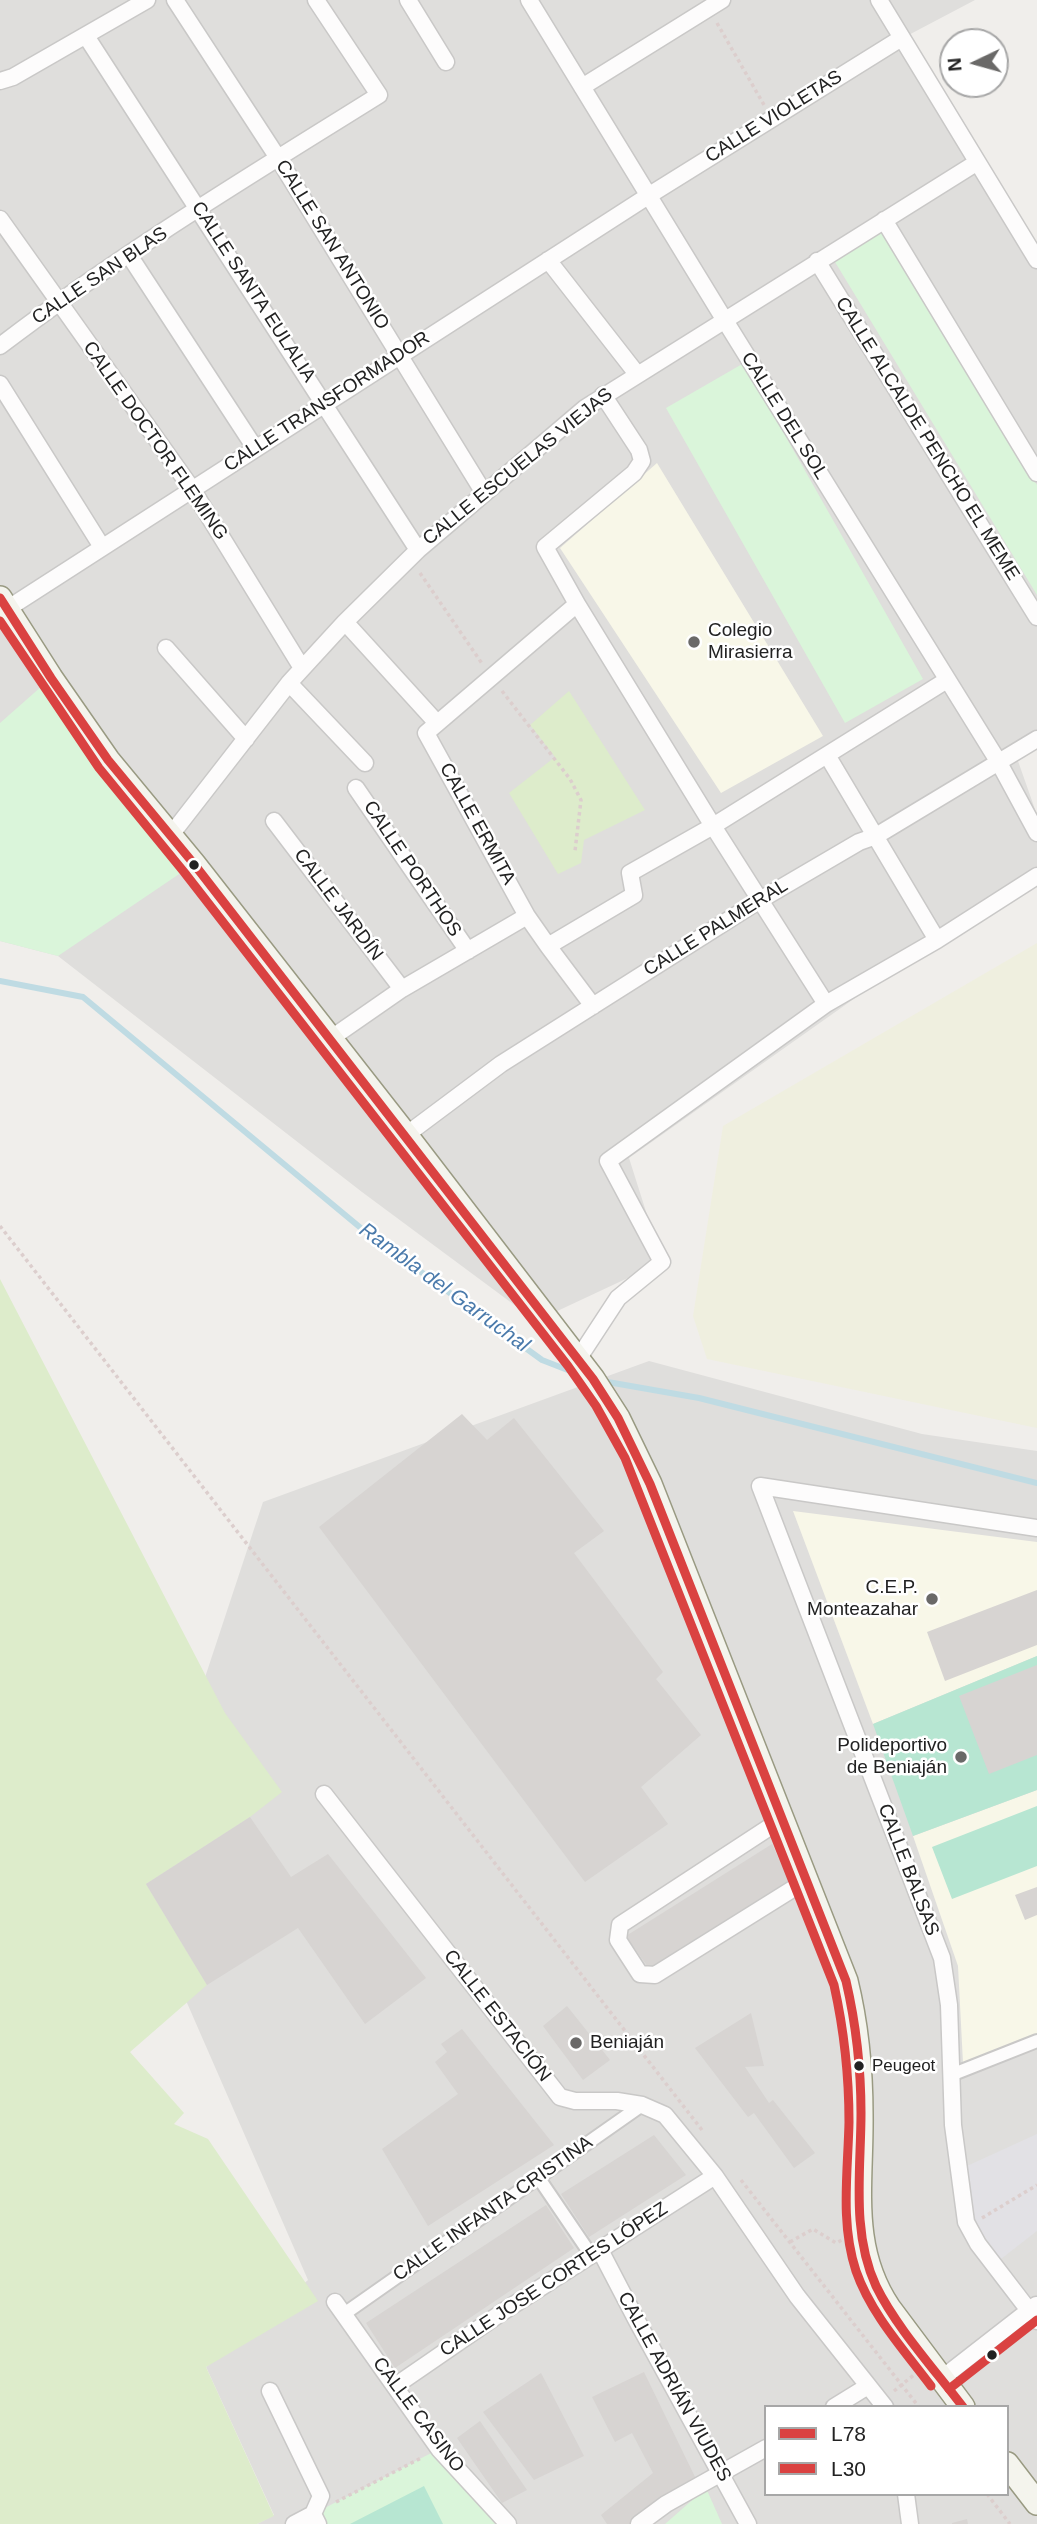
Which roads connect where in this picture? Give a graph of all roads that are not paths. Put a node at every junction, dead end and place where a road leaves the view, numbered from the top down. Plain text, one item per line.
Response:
1 (147, 0) edge
2 (175, 0) edge
3 (316, 0) edge
4 (408, 0) edge
5 (529, 0) edge
6 (879, 0) edge
7 (715, 4) edge
8 (86, 36) junction
9 (900, 39) junction
10 (446, 62) dead end
11 (0, 81) edge
12 (582, 87) junction
13 (278, 158) junction
14 (976, 163) junction
15 (648, 196) junction
16 (199, 209) junction
17 (0, 219) edge
18 (884, 220) junction
19 (129, 255) junction
20 (548, 260) junction
21 (1037, 260) edge
22 (817, 261) junction
23 (59, 302) junction
24 (723, 320) junction
25 (0, 346) edge
26 (400, 355) junction
27 (638, 374) junction
28 (0, 384) edge
29 (603, 395) junction
30 (325, 404) junction
31 (255, 448) junction
32 (1037, 473) edge
33 (192, 489) junction
34 (484, 493) junction
35 (102, 547) junction
36 (414, 554) junction
37 (4, 604) edge
38 (577, 604) junction
39 (1037, 617) edge
40 (345, 622) junction
41 (166, 648) dead end
42 (302, 668) junction
43 (947, 680) junction
44 (289, 683) junction
45 (431, 728) junction
46 (246, 739) junction
47 (1037, 739) edge
48 (827, 755) junction
49 (998, 761) junction
50 (365, 763) dead end
51 (356, 788) dead end
52 (274, 821) dead end
53 (713, 826) junction
54 (1037, 833) edge
55 (170, 836) junction
56 (876, 836) junction
57 (1037, 876) edge
58 (760, 900) junction
59 (527, 916) junction
60 (937, 940) junction
61 (548, 946) junction
62 (468, 951) junction
63 (402, 989) junction
64 (826, 1004) junction
65 (593, 1006) junction
66 (330, 1039) junction
67 (406, 1135) junction
68 (578, 1359) junction
69 (1037, 1528) edge
70 (324, 1794) dead end
71 (782, 1819) junction
72 (807, 1880) junction
73 (1037, 2041) edge
74 (951, 2075) junction
75 (642, 2105) junction
76 (715, 2176) junction
77 (538, 2178) junction
78 (596, 2252) junction
79 (339, 2308) joint
80 (1034, 2312) edge
81 (935, 2371) junction
82 (395, 2386) junction
83 (868, 2386) junction
84 (270, 2390) dead end
85 (883, 2404) edge
86 (837, 2405) edge
87 (960, 2405) edge
88 (764, 2449) edge
89 (1009, 2467) edge
90 (722, 2473) junction
91 (906, 2496) edge
92 (1037, 2502) edge
93 (315, 2519) edge
94 (293, 2524) edge
95 (508, 2524) edge
96 (639, 2524) edge
97 (748, 2524) edge
98 (910, 2524) edge

1 - 8 street
2 - 13 street, CALLE SAN ANTONIO
3 - 13 street, CALLE SAN BLAS
4 - 10 street
5 - 12 street, CALLE DEL SOL
6 - 9 street
7 - 12 street
8 - 11 street
8 - 16 street, CALLE SANTA EULALIA
9 - 14 street
9 - 15 street, CALLE VIOLETAS
12 - 15 street, CALLE DEL SOL
13 - 16 street, CALLE SAN BLAS
13 - 26 street, CALLE SAN ANTONIO
14 - 18 street, CALLE ESCUELAS VIEJAS
14 - 21 street
15 - 20 street, CALLE TRANSFORMADOR
15 - 24 street, CALLE DEL SOL
16 - 19 street, CALLE SAN BLAS
16 - 30 street, CALLE SANTA EULALIA
17 - 23 street, CALLE DOCTOR FLEMING
18 - 22 street, CALLE ESCUELAS VIEJAS
18 - 32 street
19 - 23 street, CALLE SAN BLAS
19 - 31 street
20 - 26 street, CALLE TRANSFORMADOR
20 - 27 street
22 - 24 street, CALLE ESCUELAS VIEJAS
22 - 39 street, CALLE ALCALDE PENCHO EL MEME
23 - 25 street, CALLE SAN BLAS
23 - 33 street, CALLE DOCTOR FLEMING
24 - 27 street, CALLE ESCUELAS VIEJAS
24 - 43 street, CALLE DEL SOL
26 - 30 street, CALLE TRANSFORMADOR
26 - 34 street, CALLE SAN ANTONIO
27 - 29 street, CALLE ESCUELAS VIEJAS
28 - 35 street
29 - 34 street, CALLE ESCUELAS VIEJAS
29 - 38 street
30 - 31 street, CALLE TRANSFORMADOR
30 - 36 street, CALLE SANTA EULALIA
31 - 33 street, CALLE TRANSFORMADOR
33 - 35 street, CALLE TRANSFORMADOR
33 - 42 street, CALLE DOCTOR FLEMING
34 - 36 street, CALLE ESCUELAS VIEJAS
35 - 37 street, CALLE TRANSFORMADOR
36 - 40 street, CALLE ESCUELAS VIEJAS
37 - 55 main road
38 - 45 street
38 - 53 street
40 - 42 street, CALLE ESCUELAS VIEJAS
40 - 45 street, CALLE ERMITA
41 - 46 street
42 - 44 street, CALLE ESCUELAS VIEJAS
43 - 48 street
43 - 49 street, CALLE DEL SOL
44 - 46 street, CALLE ESCUELAS VIEJAS
44 - 50 street
45 - 59 street, CALLE ERMITA
46 - 55 street, CALLE ESCUELAS VIEJAS
47 - 49 street, CALLE PALMERAL
48 - 53 street
48 - 56 street
49 - 54 street, CALLE DEL SOL
49 - 56 street, CALLE PALMERAL
51 - 62 street, CALLE PORTHOS
52 - 63 street, CALLE JARDÍN
53 - 58 street
53 - 61 street
55 - 66 main road
56 - 58 street, CALLE PALMERAL
56 - 60 street
57 - 60 street
58 - 64 street
58 - 65 street, CALLE PALMERAL
59 - 61 street, CALLE ERMITA
59 - 62 street
60 - 64 street
61 - 65 street, CALLE ERMITA
62 - 63 street
63 - 66 street
64 - 68 street
65 - 67 street, CALLE PALMERAL
66 - 67 main road
67 - 68 main road
68 - 71 main road
69 - 74 street, CALLE BALSAS
70 - 75 street, CALLE ESTACIÓN
71 - 72 main road
71 - 72 street
72 - 81 main road
73 - 74 street
74 - 80 street, CALLE BALSAS
75 - 76 street, CALLE ESTACIÓN
75 - 77 street, CALLE INFANTA CRISTINA
76 - 78 street, CALLE JOSE CORTES LÓPEZ
76 - 83 street, CALLE ESTACIÓN
77 - 78 street
77 - 79 street, CALLE INFANTA CRISTINA
78 - 82 street, CALLE JOSE CORTES LÓPEZ
78 - 90 street, CALLE ADRIÁN VIUDES
79 - 82 street, CALLE CASINO
80 - 81 street
81 - 87 main road
82 - 95 street, CALLE CASINO
83 - 85 street, CALLE ESTACIÓN
83 - 86 street
84 - 93 street
88 - 90 street
89 - 92 main road
90 - 96 street
90 - 97 street, CALLE ADRIÁN VIUDES
91 - 98 street
93 - 94 street

